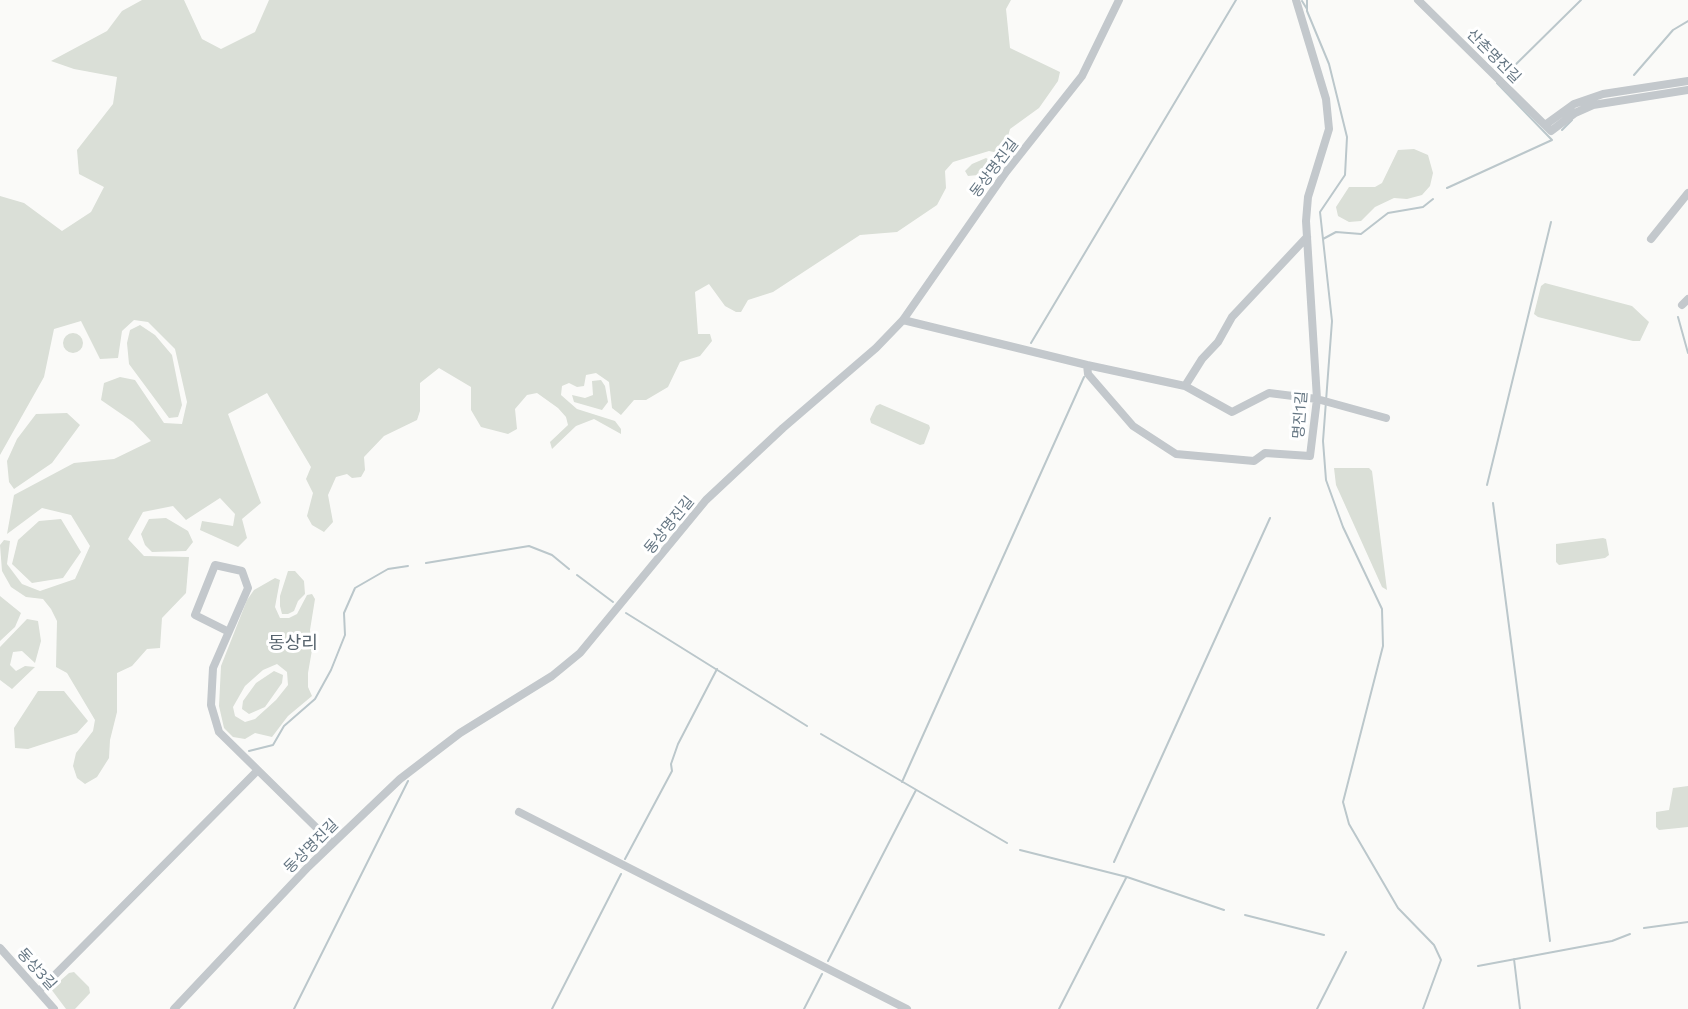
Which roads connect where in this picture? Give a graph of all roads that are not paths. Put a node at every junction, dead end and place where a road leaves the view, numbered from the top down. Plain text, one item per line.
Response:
1 (1119, 0) edge
2 (1296, 0) edge
3 (1418, 0) edge
4 (1688, 81) edge
5 (1688, 90) edge
6 (1548, 128) junction
7 (1687, 196) edge
8 (1307, 237) junction
9 (1651, 239) dead end
10 (903, 320) junction
11 (1087, 365) junction
12 (1185, 386) junction
13 (1317, 399) junction
14 (1386, 418) dead end
15 (227, 631) junction
16 (257, 771) junction
17 (519, 812) dead end
18 (332, 843) junction
19 (0, 948) edge
20 (39, 991) junction
21 (54, 1009) edge
22 (174, 1009) edge
23 (907, 1009) edge

1 - 10 street, 동상명진길
2 - 8 street, 명진1길
3 - 6 street, 산촌명진길
4 - 6 street
5 - 6 street
7 - 9 street
8 - 12 street
8 - 13 street, 명진1길
10 - 11 street
10 - 18 street, 동상명진길
11 - 12 street
11 - 13 street, 명진1길
12 - 13 street
13 - 14 street
15 - 15 street
15 - 16 street
16 - 18 street
16 - 20 street
17 - 23 street
18 - 22 street, 동상명진길
19 - 20 street, 동상3길
20 - 21 street, 동상3길

